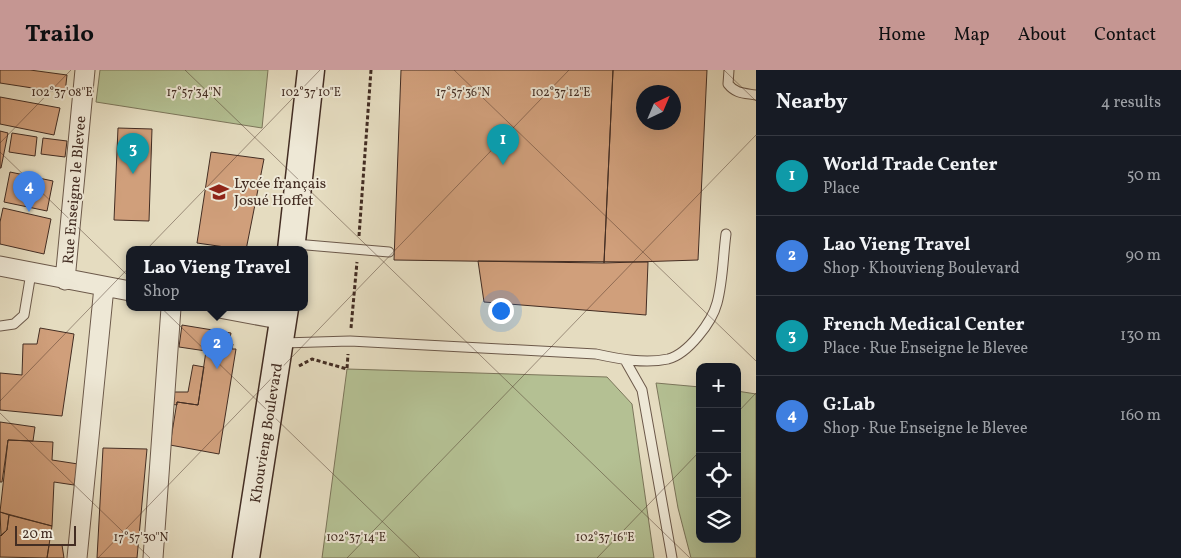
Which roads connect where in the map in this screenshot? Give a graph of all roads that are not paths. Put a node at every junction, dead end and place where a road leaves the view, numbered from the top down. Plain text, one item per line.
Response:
1 (85, 70) edge
2 (311, 70) edge
3 (729, 70) edge
4 (756, 96) edge
5 (726, 234) dead end
6 (292, 246) edge
7 (308, 248) edge
8 (388, 252) dead end
9 (0, 266) edge
10 (31, 273) junction
11 (65, 280) junction
12 (104, 287) junction
13 (126, 290) edge
14 (171, 311) edge
15 (231, 311) edge
16 (283, 324) edge
17 (0, 326) edge
18 (625, 360) junction
19 (77, 558) edge
20 (153, 558) edge
21 (246, 558) edge
22 (672, 558) edge

1 - 11 street, Rue Enseigne le Blevee
2 - 6 street
3 - 4 lane
5 - 18 lane
7 - 8 lane
9 - 10 street
10 - 11 street
10 - 17 lane
11 - 12 street
12 - 13 street
12 - 19 street
14 - 20 street
15 - 16 street
16 - 18 lane
16 - 21 street, Khouvieng Boulevard
18 - 22 lane

